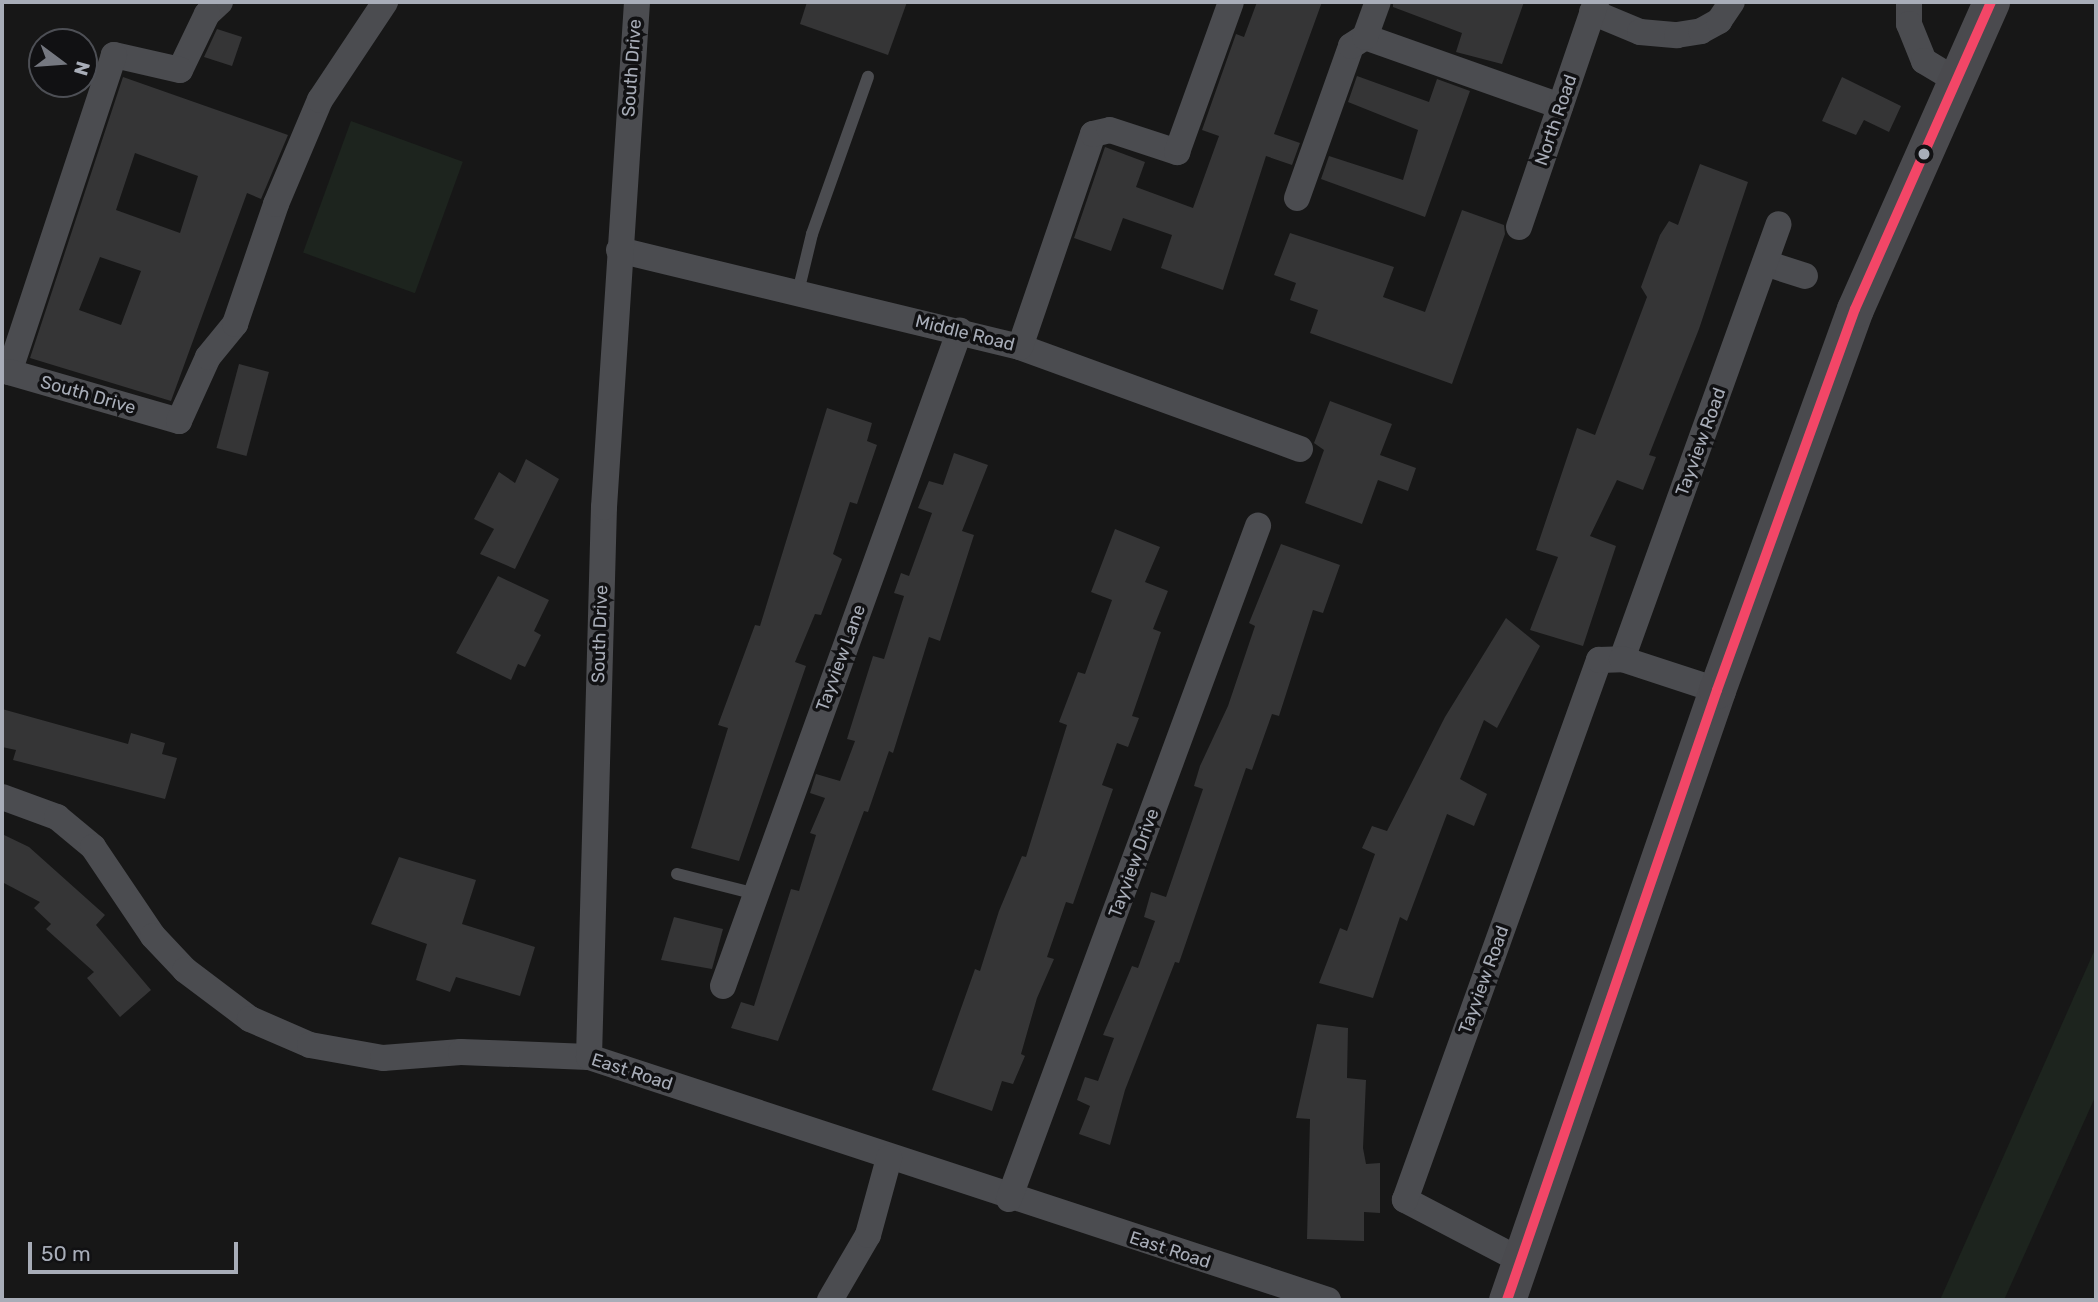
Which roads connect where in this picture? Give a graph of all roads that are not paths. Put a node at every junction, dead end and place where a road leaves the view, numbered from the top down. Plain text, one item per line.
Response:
1 (220, 2) edge
2 (385, 2) edge
3 (637, 2) edge
4 (1231, 2) edge
5 (1378, 2) edge
6 (1732, 2) edge
7 (1909, 2) edge
8 (1991, 2) edge
9 (1594, 7) edge
10 (1365, 37) junction
11 (868, 77) dead end
12 (1956, 80) junction
13 (1560, 106) junction
14 (1297, 198) dead end
15 (1779, 224) dead end
16 (1519, 227) dead end
17 (620, 250) junction
18 (1765, 263) junction
19 (1805, 276) dead end
20 (798, 292) junction
21 (960, 330) junction
22 (1020, 347) junction
23 (1300, 449) dead end
24 (1258, 527) dead end
25 (1622, 659) junction
26 (1717, 690) junction
27 (2, 797) edge
28 (677, 874) dead end
29 (756, 894) junction
30 (723, 986) dead end
31 (589, 1056) junction
32 (889, 1158) junction
33 (1009, 1199) junction
34 (1520, 1260) junction
35 (830, 1300) edge
36 (1328, 1300) edge
37 (1507, 1300) edge

1 - 2 street, South Drive
3 - 17 street, South Drive
4 - 22 street
5 - 10 street
6 - 9 street, North Road
7 - 12 street
8 - 12 street
9 - 13 street, North Road
10 - 13 street
10 - 14 street
11 - 20 lane
12 - 26 street
13 - 16 street, North Road
15 - 18 street, Tayview Road
17 - 20 street, Middle Road
17 - 31 street, South Drive
18 - 19 street
18 - 25 street, Tayview Road
20 - 21 street, Middle Road
21 - 22 street, Middle Road
21 - 29 street, Tayview Lane
22 - 23 street, Middle Road
24 - 33 street, Tayview Drive
25 - 26 street
25 - 34 street, Tayview Road
26 - 34 street
27 - 31 street, East Road
28 - 29 lane
29 - 30 street, Tayview Lane
31 - 32 street, East Road
32 - 33 street, East Road
32 - 35 street
33 - 36 street, East Road
34 - 37 street

